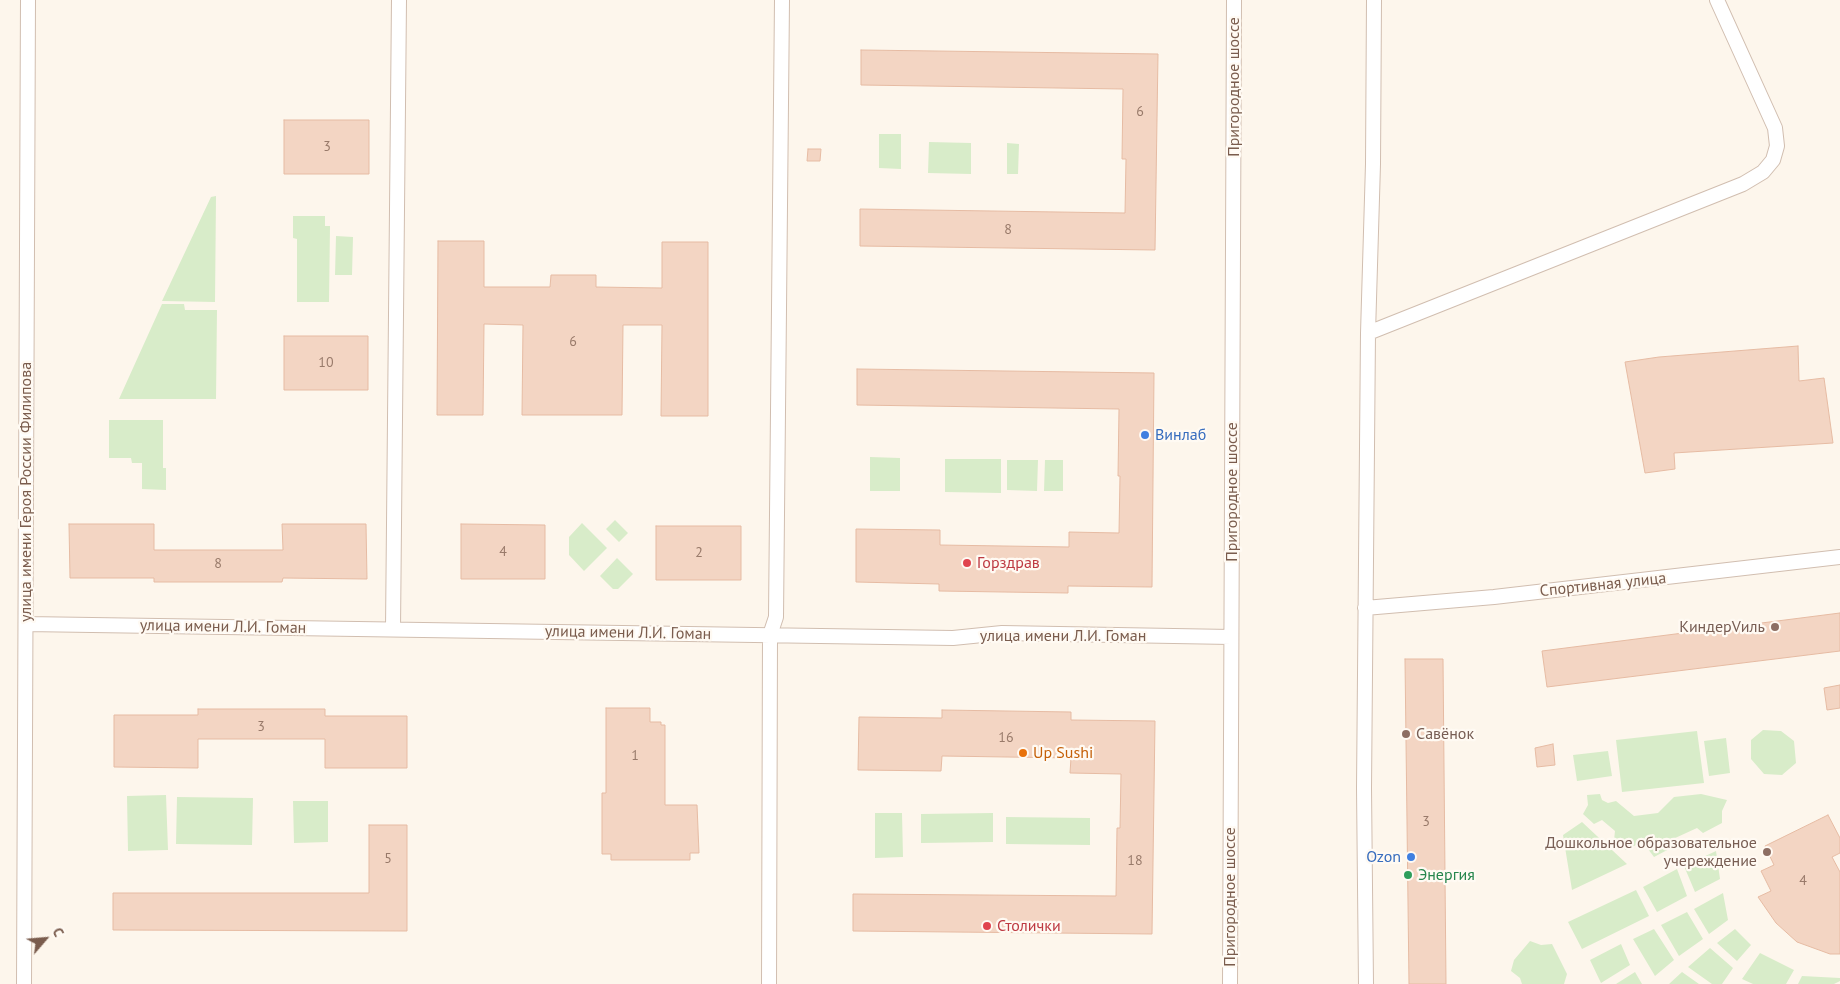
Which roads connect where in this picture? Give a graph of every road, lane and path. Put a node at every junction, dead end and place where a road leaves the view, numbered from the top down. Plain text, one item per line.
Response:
1 (28, 0) edge
2 (399, 0) edge
3 (782, 0) edge
4 (1234, 0) edge
5 (1374, 0) edge
6 (1718, 0) edge
7 (1368, 333) junction
8 (1840, 557) edge
9 (1366, 608) junction
10 (26, 624) junction
11 (393, 629) junction
12 (770, 635) junction
13 (1231, 637) junction
14 (24, 984) edge
15 (769, 984) edge
16 (1230, 984) edge
17 (1366, 984) edge

1 - 10 street, улица имени Героя России Филипова
2 - 11 street
3 - 12 street
4 - 13 street, Пригородное шоссе
5 - 7 street
6 - 7 street
7 - 9 street
8 - 9 street, Спортивная улица
9 - 17 street
10 - 11 street, улица имени Л.И. Гоман
10 - 14 street, улица имени Героя России Филипова
11 - 12 street, улица имени Л.И. Гоман
12 - 13 street, улица имени Л.И. Гоман
12 - 15 street
13 - 16 street, Пригородное шоссе

